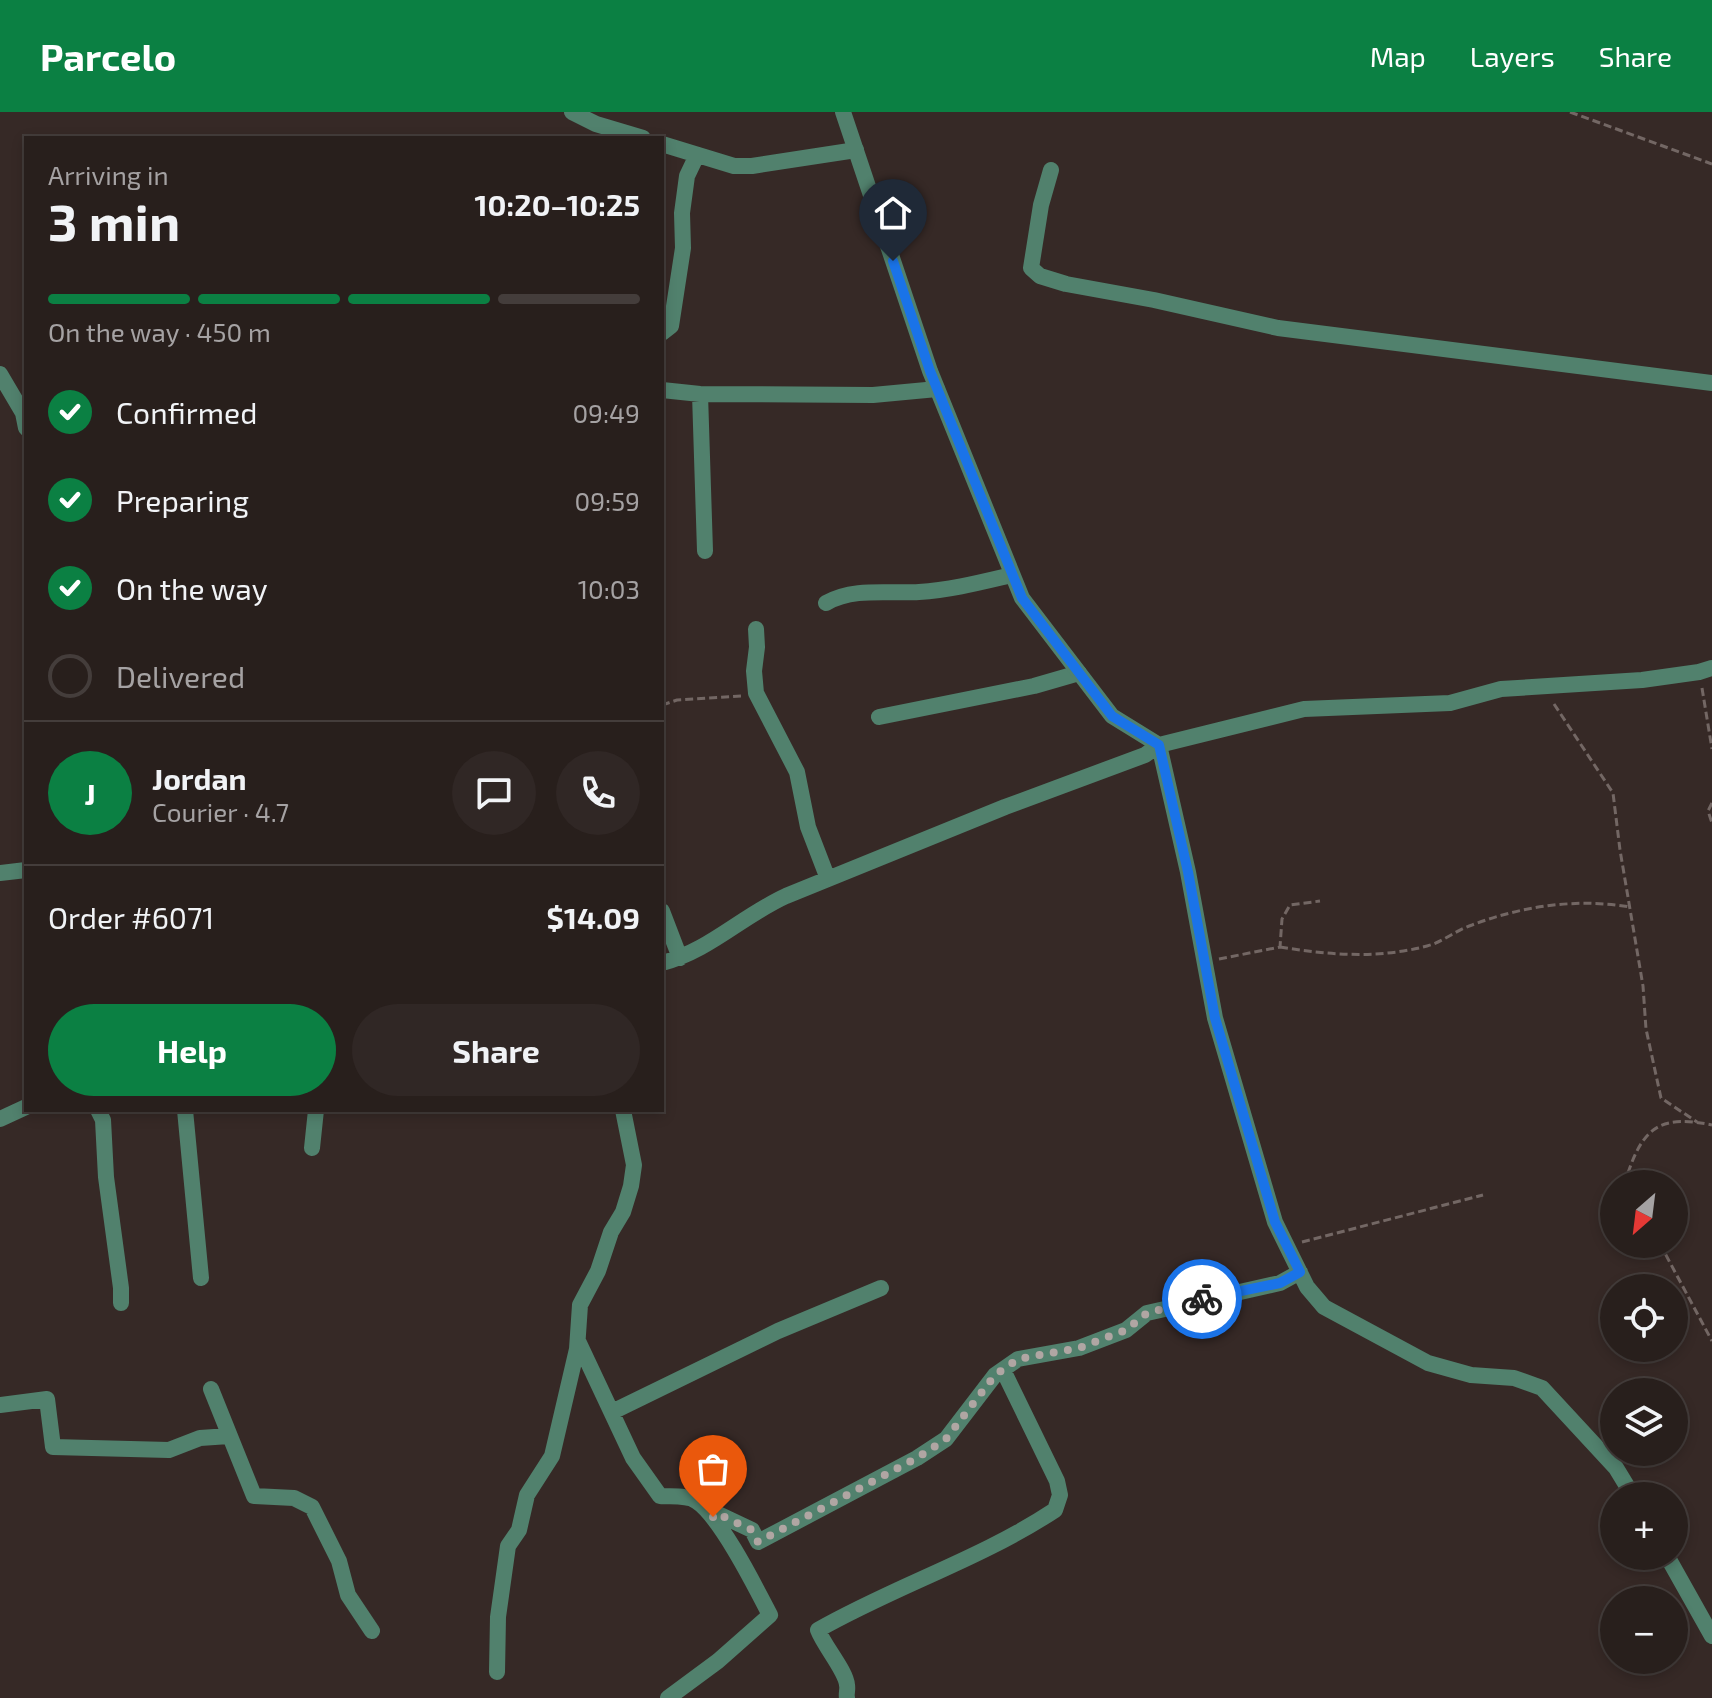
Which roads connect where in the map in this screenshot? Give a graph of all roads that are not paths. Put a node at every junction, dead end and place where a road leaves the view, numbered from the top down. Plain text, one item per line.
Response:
1 (572, 112) edge
2 (843, 112) edge
3 (601, 132) edge
4 (629, 136) edge
5 (664, 145) edge
6 (856, 150) junction
7 (697, 155) junction
8 (1051, 170) dead end
9 (664, 331) edge
10 (0, 374) edge
11 (1712, 383) edge
12 (937, 389) junction
13 (664, 390) edge
14 (700, 394) junction
15 (24, 418) edge
16 (705, 551) dead end
17 (1012, 575) junction
18 (826, 603) dead end
19 (756, 629) dead end
20 (1706, 670) edge
21 (1079, 673) junction
22 (879, 717) dead end
23 (1159, 745) junction
24 (24, 870) edge
25 (0, 873) edge
26 (828, 879) junction
27 (664, 916) edge
28 (680, 958) junction
29 (664, 962) edge
30 (24, 1108) edge
31 (99, 1112) edge
32 (185, 1112) edge
33 (316, 1112) edge
34 (623, 1112) edge
35 (0, 1119) edge
36 (312, 1148) dead end
37 (1300, 1272) junction
38 (201, 1278) dead end
39 (881, 1288) dead end
40 (121, 1303) dead end
41 (578, 1341) junction
42 (1003, 1370) junction
43 (211, 1389) dead end
44 (0, 1405) edge
45 (612, 1412) junction
46 (229, 1436) junction
47 (1624, 1482) edge
48 (713, 1517) junction
49 (1675, 1570) edge
50 (372, 1631) dead end
51 (1712, 1636) edge
52 (497, 1672) dead end
53 (668, 1698) edge
54 (847, 1698) edge

1 - 3 street
2 - 6 street
3 - 4 street
5 - 7 street
6 - 7 street
6 - 12 street
7 - 9 street
8 - 11 street
10 - 15 street
12 - 14 street
12 - 17 street
13 - 14 street
14 - 16 street
17 - 18 street
17 - 21 street
19 - 26 street
20 - 23 street
21 - 22 street
21 - 23 street
23 - 26 street
23 - 37 street
24 - 25 street
26 - 28 street
27 - 28 street
28 - 29 street
30 - 35 street
31 - 40 street
32 - 38 street
33 - 36 street
34 - 41 street
37 - 42 street
37 - 47 street
39 - 45 street
41 - 45 street
41 - 52 street
42 - 48 street
42 - 54 street
43 - 46 street
44 - 46 street
45 - 48 street
46 - 50 street
48 - 53 street
49 - 51 street

